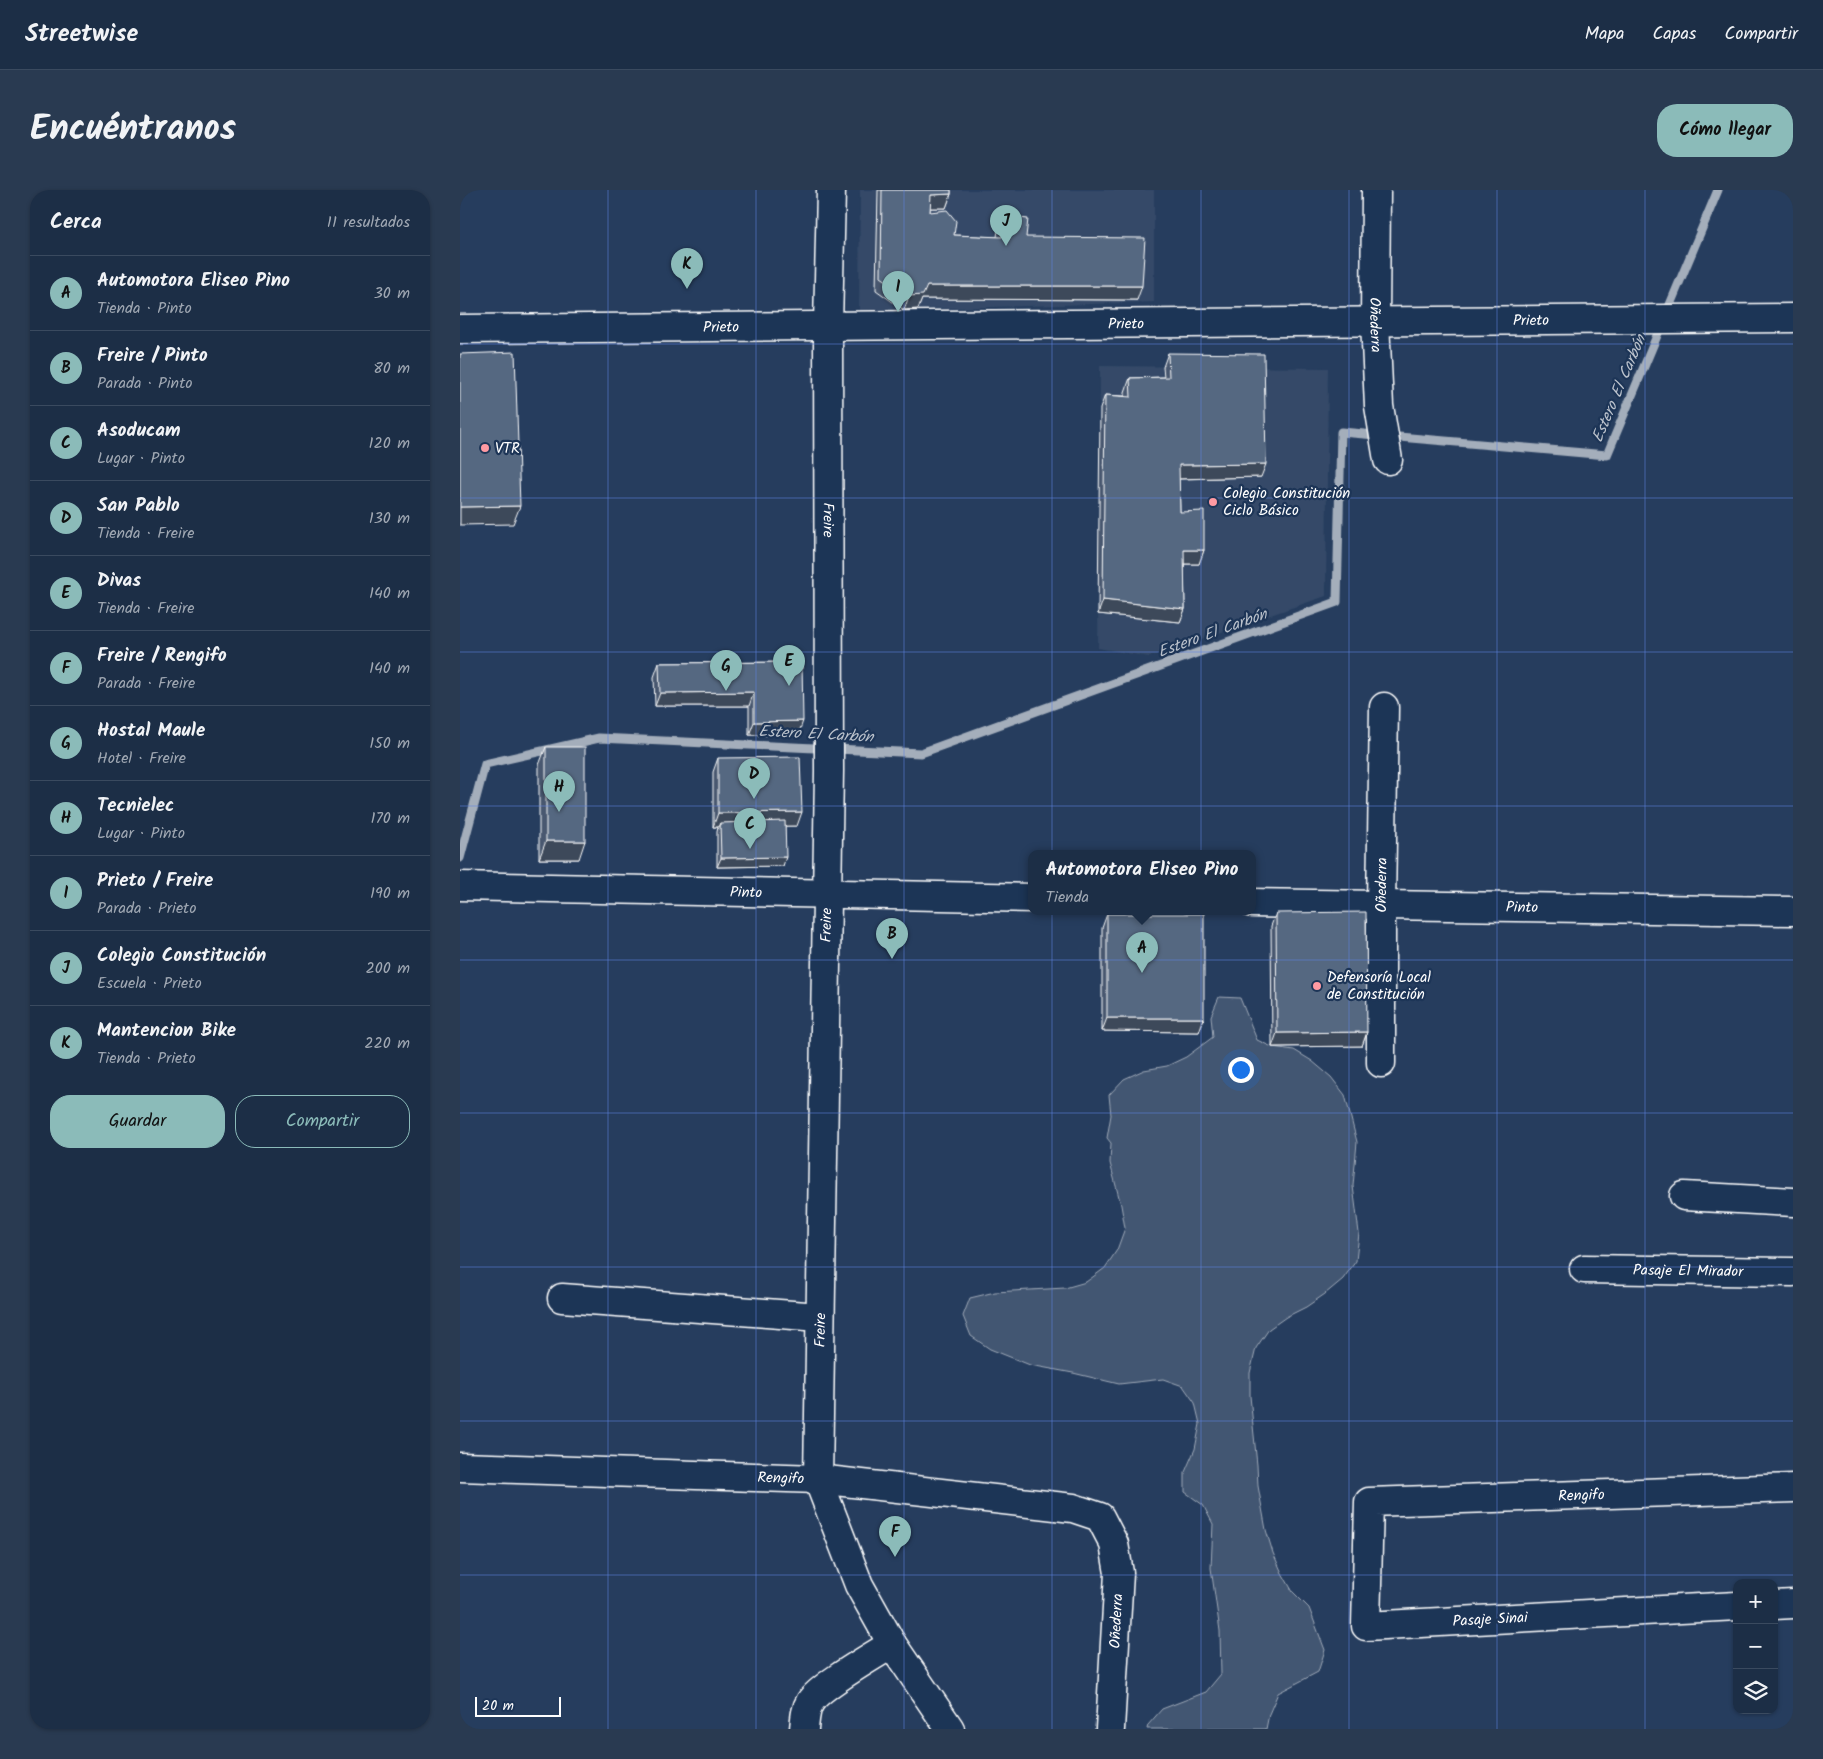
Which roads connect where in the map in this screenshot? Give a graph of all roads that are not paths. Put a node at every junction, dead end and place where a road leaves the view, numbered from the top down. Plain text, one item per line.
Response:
1 (831, 190) edge
2 (1376, 190) edge
3 (1793, 318) edge
4 (1375, 322) junction
5 (828, 326) junction
6 (460, 330) edge
7 (1388, 460) dead end
8 (1384, 707) dead end
9 (466, 886) edge
10 (826, 894) junction
11 (1028, 898) edge
12 (1256, 903) edge
13 (1380, 906) junction
14 (1793, 911) edge
15 (1381, 1063) dead end
16 (1684, 1196) dead end
17 (1793, 1202) edge
18 (1584, 1269) dead end
19 (1793, 1272) edge
20 (562, 1298) dead end
21 (820, 1317) junction
22 (460, 1467) edge
23 (818, 1479) junction
24 (1793, 1488) edge
25 (1369, 1502) joint
26 (1100, 1517) joint
27 (1778, 1604) edge
28 (1793, 1604) edge
29 (1733, 1606) edge
30 (892, 1644) junction
31 (804, 1729) edge
32 (950, 1729) edge
33 (1110, 1729) edge

1 - 5 street, Freire
2 - 4 street, Oñederra
3 - 4 street, Prieto
4 - 5 street, Prieto
4 - 7 street, Oñederra
5 - 6 street, Prieto
5 - 10 street, Freire
8 - 13 street, Oñederra
9 - 10 street, Pinto
10 - 11 street, Pinto
10 - 21 street, Freire
12 - 13 street, Pinto
13 - 14 street, Pinto
13 - 15 street, Oñederra
16 - 17 street
18 - 19 street, Pasaje El Mirador
20 - 21 street
21 - 23 street, Freire
22 - 23 street, Rengifo
23 - 26 street, Rengifo
23 - 30 street, Freire
24 - 25 street, Rengifo
25 - 29 street, Pasaje Sinai
26 - 33 street, Oñederra
27 - 28 street
30 - 31 street
30 - 32 street, Freire

